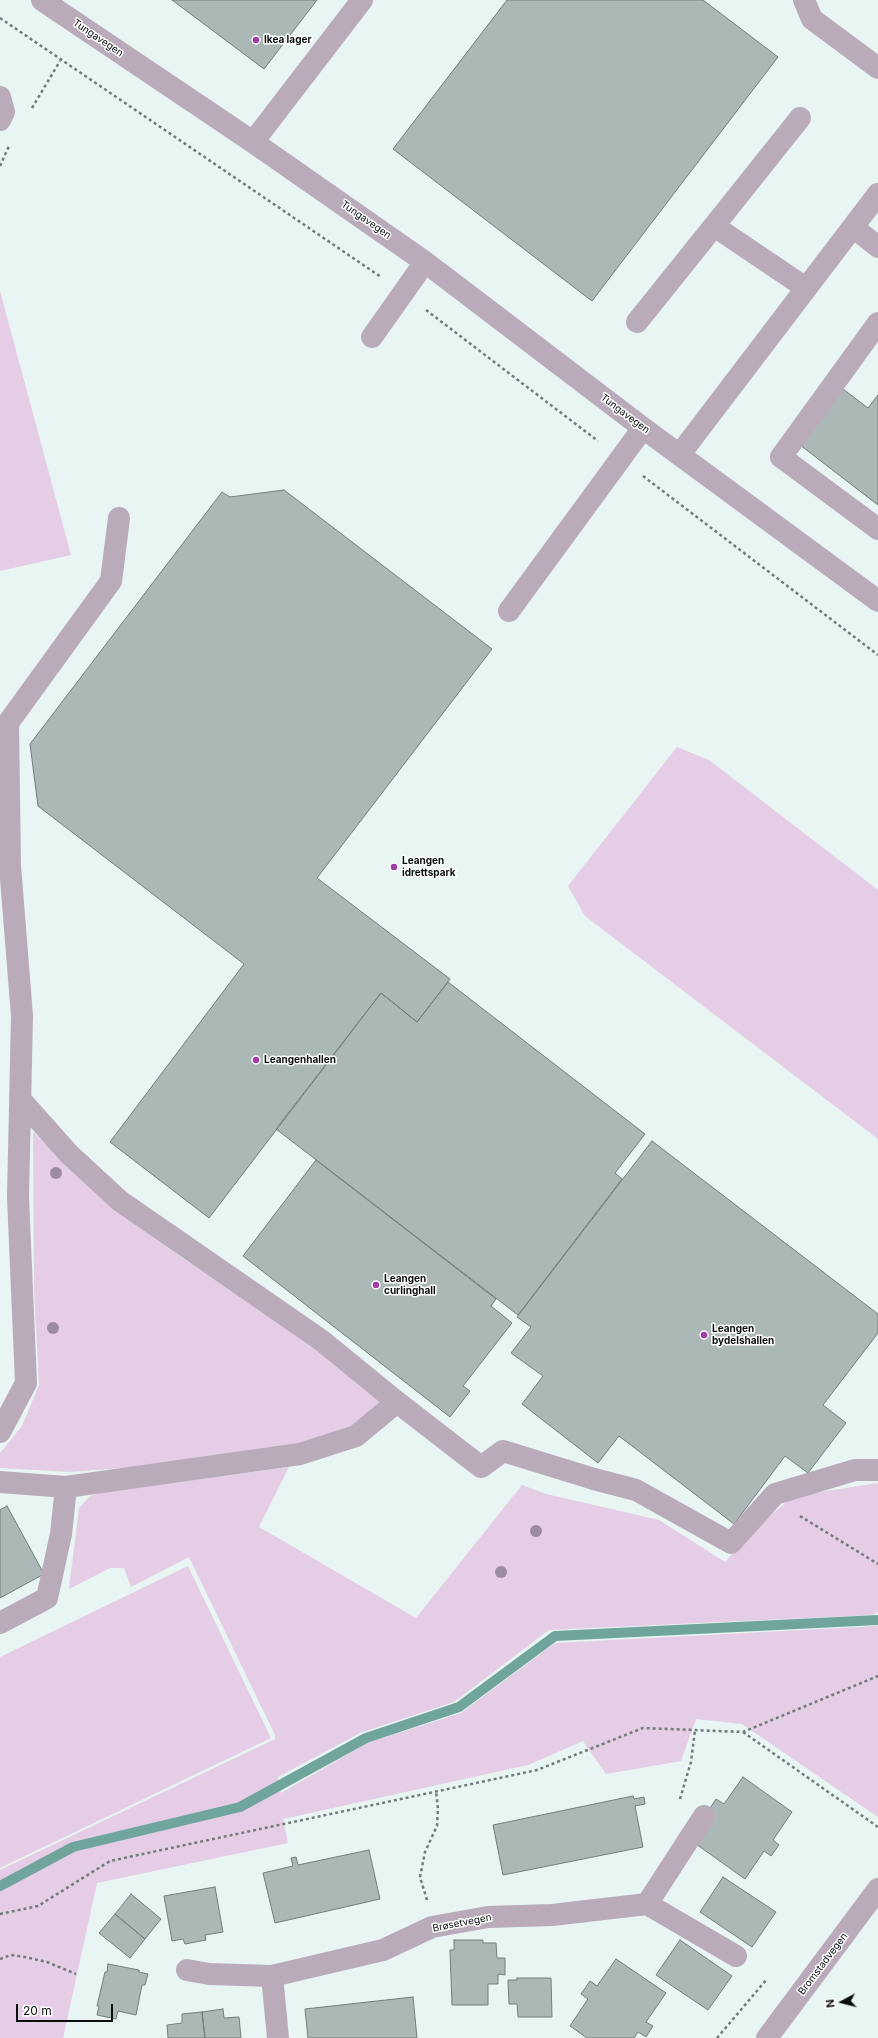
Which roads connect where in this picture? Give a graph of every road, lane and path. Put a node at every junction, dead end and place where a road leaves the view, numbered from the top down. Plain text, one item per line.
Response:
1 (42, 0) edge
2 (362, 0) edge
3 (804, 0) edge
4 (0, 18) edge
5 (60, 61) junction
6 (878, 68) edge
7 (28, 114) dead end
8 (800, 118) dead end
9 (12, 140) dead end
10 (254, 142) junction
11 (0, 166) edge
12 (878, 194) edge
13 (714, 226) junction
14 (853, 227) junction
15 (878, 247) edge
16 (425, 262) junction
17 (806, 288) junction
18 (404, 293) junction
19 (637, 322) dead end
20 (878, 323) edge
21 (372, 337) dead end
22 (643, 428) junction
23 (680, 454) junction
24 (620, 458) junction
25 (119, 518) dead end
26 (878, 529) edge
27 (878, 601) edge
28 (509, 611) dead end
29 (878, 656) edge
30 (20, 1099) junction
31 (397, 1402) junction
32 (0, 1432) edge
33 (878, 1470) edge
34 (0, 1482) edge
35 (66, 1487) junction
36 (754, 1517) junction
37 (878, 1564) edge
38 (0, 1623) edge
39 (878, 1676) edge
40 (696, 1730) junction
41 (743, 1732) junction
42 (436, 1791) junction
43 (679, 1800) dead end
44 (704, 1816) dead end
45 (878, 1827) edge
46 (878, 1889) edge
47 (647, 1904) junction
48 (0, 1914) edge
49 (444, 1925) junction
50 (736, 1956) dead end
51 (0, 1959) edge
52 (187, 1970) dead end
53 (76, 1974) dead end
54 (272, 1976) junction
55 (767, 1979) dead end
56 (278, 2038) edge
57 (717, 2038) edge
58 (767, 2038) edge

1 - 10 street, Tungavegen
2 - 10 street
3 - 6 street
4 - 5 path
5 - 7 path
5 - 18 path
8 - 13 street
9 - 11 path
10 - 16 street, Tungavegen
12 - 14 street
13 - 17 street
13 - 19 street
14 - 15 street
14 - 17 street
16 - 18 street
16 - 22 street, Tungavegen
17 - 23 street
18 - 21 street
18 - 24 path
20 - 26 street
22 - 23 street, Tungavegen
22 - 24 street
23 - 27 street, Tungavegen
24 - 28 street
24 - 29 path
25 - 30 street
30 - 31 street
30 - 32 street
31 - 35 street
31 - 36 street
33 - 36 street
34 - 35 street
35 - 38 street
36 - 37 path
39 - 41 path
40 - 41 path
40 - 42 path
40 - 43 path
41 - 45 path
42 - 48 path
42 - 49 path
44 - 47 street
46 - 58 street, Bromstadvegen
47 - 49 street, Brøsetvegen
47 - 50 street
49 - 54 street, Brøsetvegen
51 - 53 path
52 - 54 street, Brøsetvegen
54 - 56 street
55 - 57 path

